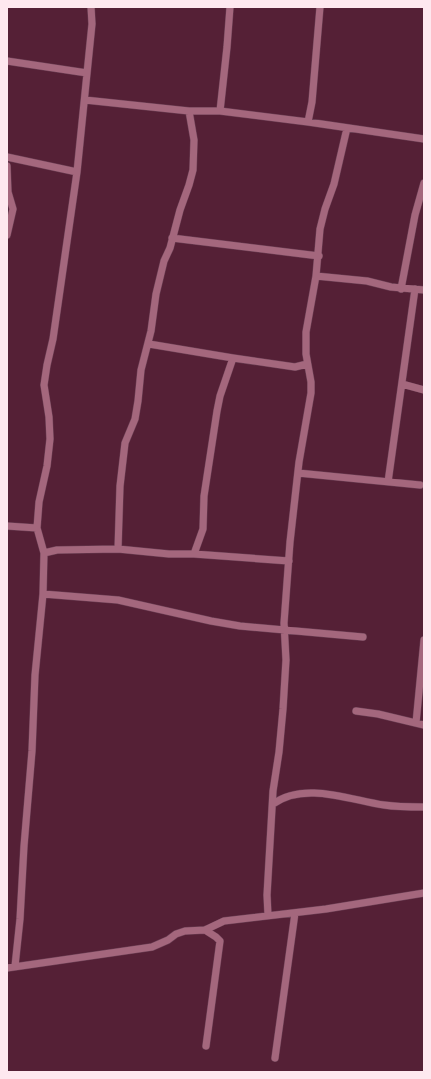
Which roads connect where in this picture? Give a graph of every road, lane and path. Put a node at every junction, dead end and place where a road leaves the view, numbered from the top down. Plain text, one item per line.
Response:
1 (91, 7) edge
2 (230, 7) edge
3 (320, 7) edge
4 (7, 60) edge
5 (87, 72) junction
6 (85, 100) junction
7 (189, 111) junction
8 (220, 111) junction
9 (308, 122) junction
10 (347, 128) junction
11 (424, 139) edge
12 (7, 157) edge
13 (7, 166) edge
14 (77, 172) junction
15 (424, 183) edge
16 (7, 235) edge
17 (172, 238) junction
18 (319, 256) junction
19 (316, 276) junction
20 (401, 289) junction
21 (415, 289) junction
22 (424, 290) edge
23 (149, 344) junction
24 (233, 358) junction
25 (307, 364) junction
26 (402, 384) junction
27 (424, 390) edge
28 (298, 473) junction
29 (388, 482) junction
30 (420, 485) dead end
31 (7, 526) edge
32 (37, 528) junction
33 (118, 549) junction
34 (44, 553) junction
35 (194, 554) junction
36 (289, 561) junction
37 (43, 594) junction
38 (284, 629) junction
39 (363, 637) dead end
40 (424, 640) edge
41 (356, 711) dead end
42 (416, 723) junction
43 (424, 725) edge
44 (273, 804) junction
45 (424, 807) edge
46 (424, 893) edge
47 (295, 913) junction
48 (268, 915) junction
49 (205, 930) junction
50 (15, 966) junction
51 (7, 968) edge
52 (206, 1046) dead end
53 (275, 1058) dead end

1 - 5 street
2 - 8 street
3 - 9 street
4 - 5 street
5 - 6 street
6 - 7 street
6 - 14 street
7 - 8 street
7 - 17 street
8 - 9 street
9 - 10 street
10 - 11 street
10 - 18 street
12 - 14 street
13 - 16 street
14 - 32 street
15 - 20 street
17 - 18 street
17 - 23 street
18 - 19 street
19 - 20 street
19 - 25 street
20 - 21 street
21 - 22 street
21 - 26 street
23 - 24 street
23 - 33 street
24 - 25 street
24 - 35 street
25 - 28 street
26 - 27 street
26 - 29 street
28 - 29 street
28 - 36 street
29 - 30 street
31 - 32 street
32 - 34 street
33 - 34 street
33 - 35 street
34 - 37 street
35 - 36 street
36 - 38 street
37 - 38 street
37 - 50 street
38 - 39 street
38 - 44 street
40 - 42 street
41 - 42 street
42 - 43 street
44 - 45 street
44 - 48 street
46 - 47 street
47 - 48 street
47 - 53 street
48 - 49 street
49 - 50 street
49 - 52 street
50 - 51 street

